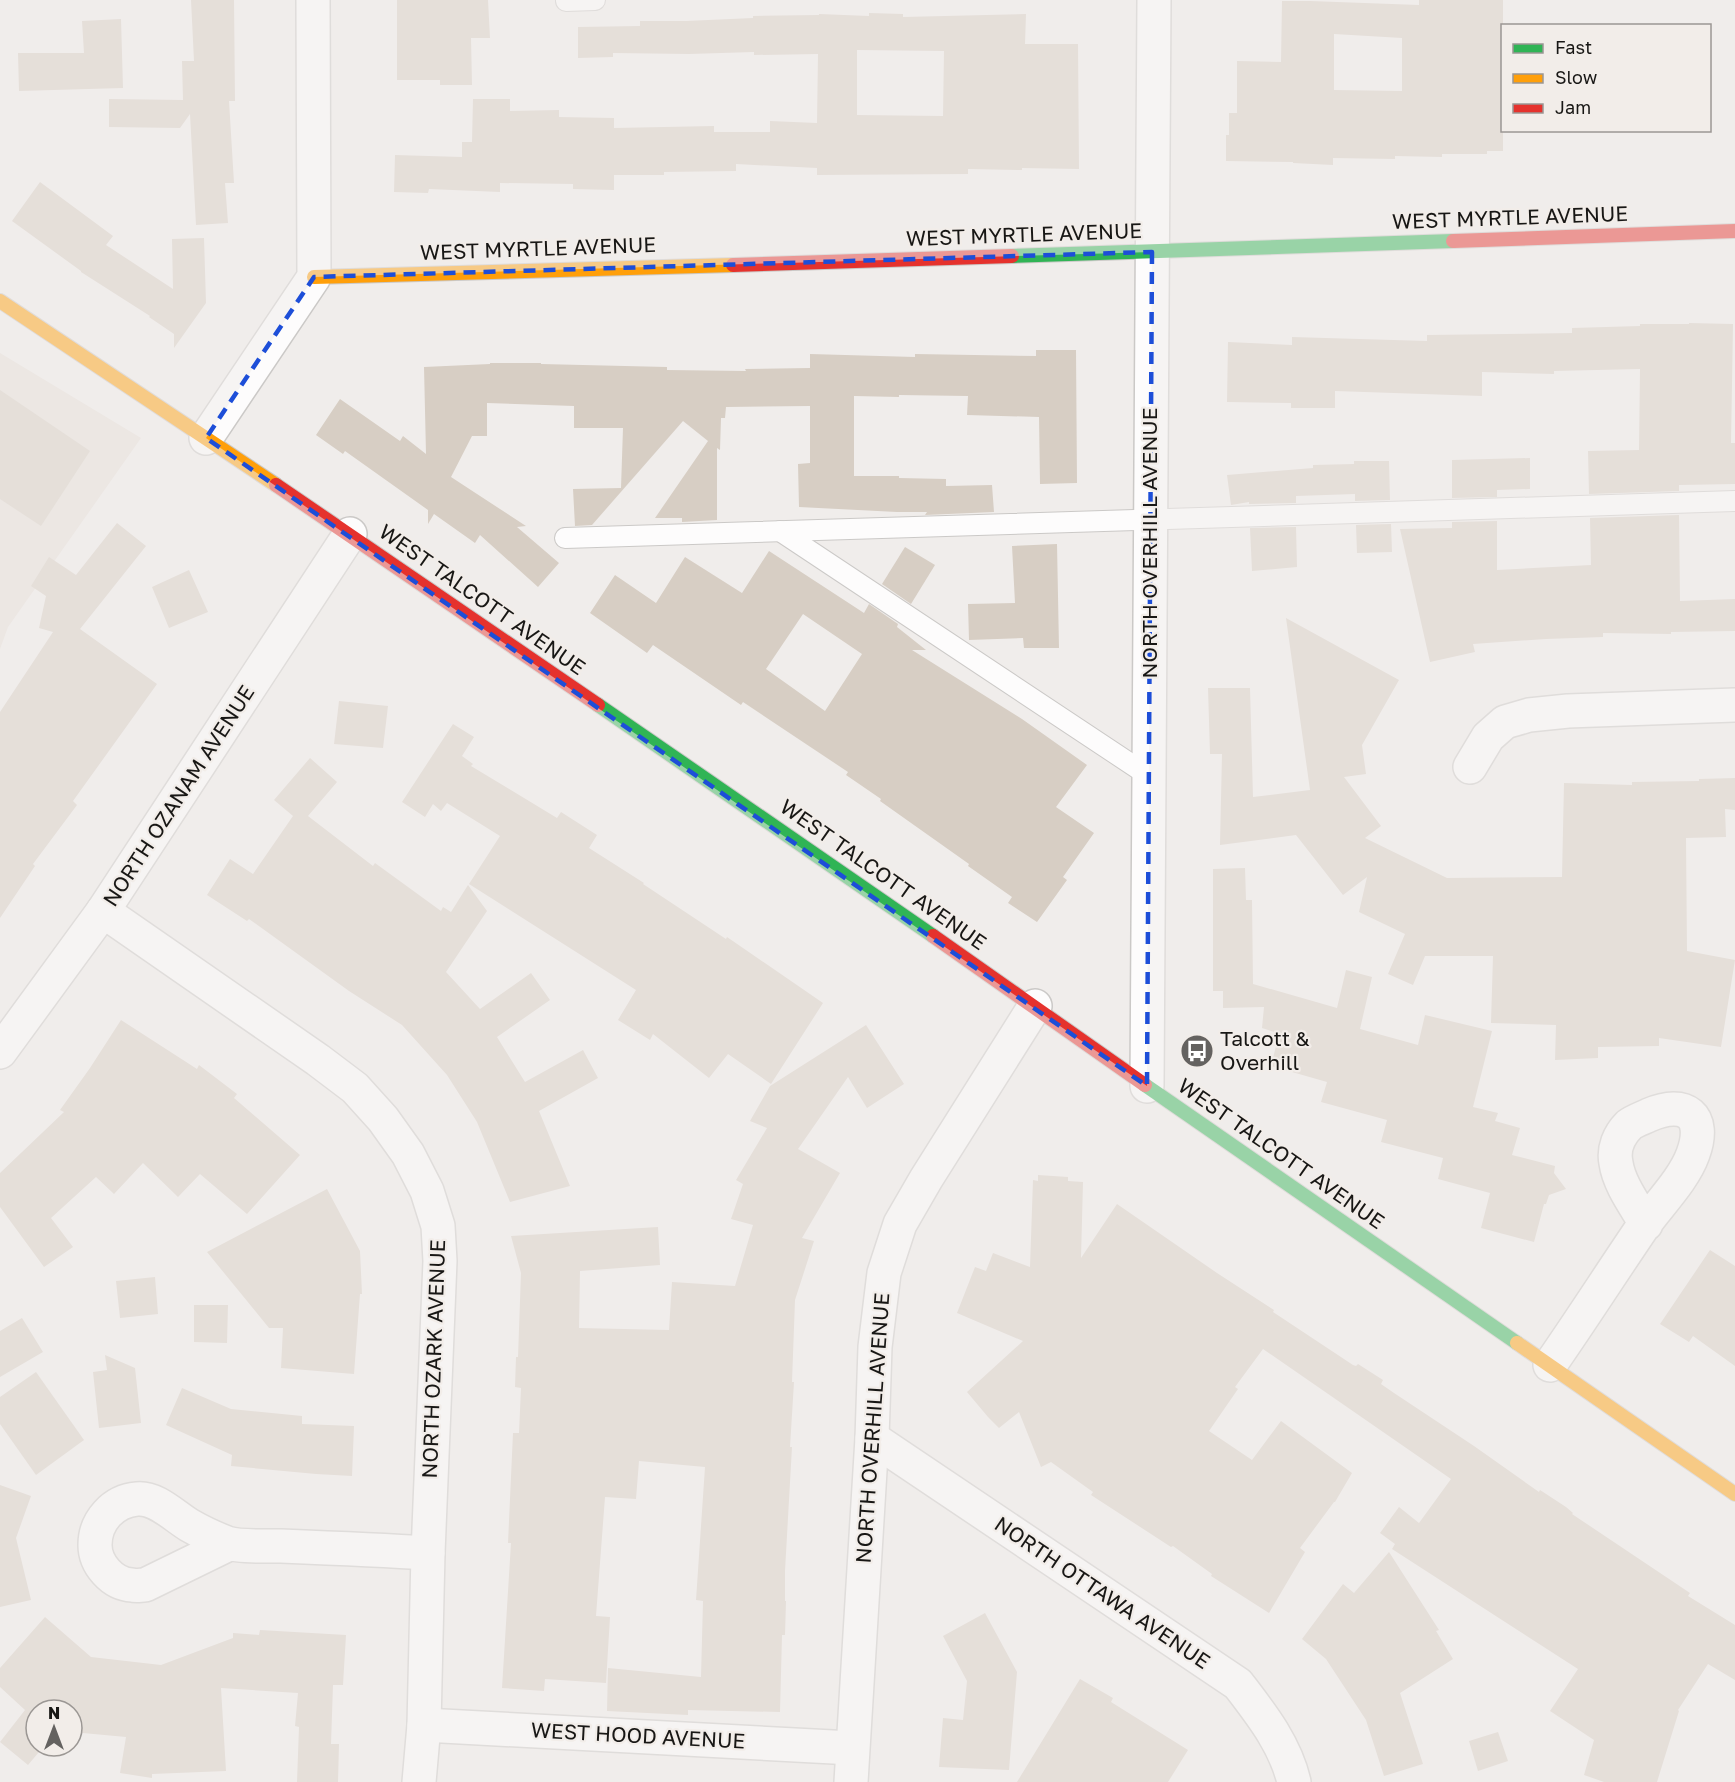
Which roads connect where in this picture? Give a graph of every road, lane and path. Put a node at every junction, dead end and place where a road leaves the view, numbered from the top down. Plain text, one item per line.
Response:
1 (313, 0) edge
2 (595, 0) edge
3 (1154, 0) edge
4 (566, 1) edge
5 (1735, 231) edge
6 (1152, 252) junction
7 (314, 277) junction
8 (0, 301) edge
9 (206, 438) junction
10 (1735, 501) edge
11 (1151, 519) junction
12 (780, 531) junction
13 (350, 534) junction
14 (565, 538) dead end
15 (1735, 705) edge
16 (1470, 767) dead end
17 (1149, 776) junction
18 (103, 912) junction
19 (1035, 1006) junction
20 (0, 1052) edge
21 (1147, 1086) junction
22 (1646, 1224) dead end
23 (1550, 1365) junction
24 (872, 1438) junction
25 (1735, 1494) edge
26 (230, 1544) dead end
27 (428, 1553) junction
28 (423, 1725) junction
29 (852, 1748) junction
30 (419, 1782) edge
31 (851, 1782) edge
32 (1294, 1782) edge

1 - 7 street
2 - 4 lane
3 - 6 street, NORTH OVERHILL AVENUE
5 - 6 street, WEST MYRTLE AVENUE
6 - 7 street, WEST MYRTLE AVENUE
6 - 11 street, NORTH OVERHILL AVENUE
7 - 9 street
8 - 9 street, WEST TALCOTT AVENUE
9 - 13 street, WEST TALCOTT AVENUE
10 - 11 lane
11 - 12 lane
11 - 17 street, NORTH OVERHILL AVENUE
12 - 14 lane
12 - 17 lane
13 - 18 street, NORTH OZANAM AVENUE
13 - 19 street, WEST TALCOTT AVENUE
15 - 16 street
17 - 21 street, NORTH OVERHILL AVENUE
18 - 20 street, NORTH OZANAM AVENUE
18 - 27 street, NORTH OZARK AVENUE
19 - 21 street, WEST TALCOTT AVENUE
19 - 24 street, NORTH OVERHILL AVENUE
21 - 23 street, WEST TALCOTT AVENUE
22 - 23 street
23 - 25 street, WEST TALCOTT AVENUE
24 - 29 street, NORTH OVERHILL AVENUE
24 - 32 street, NORTH OTTAWA AVENUE
26 - 27 street
27 - 28 street, NORTH OZARK AVENUE
28 - 29 street, WEST HOOD AVENUE
28 - 30 street, NORTH OZARK AVENUE
29 - 31 street, NORTH OVERHILL AVENUE

